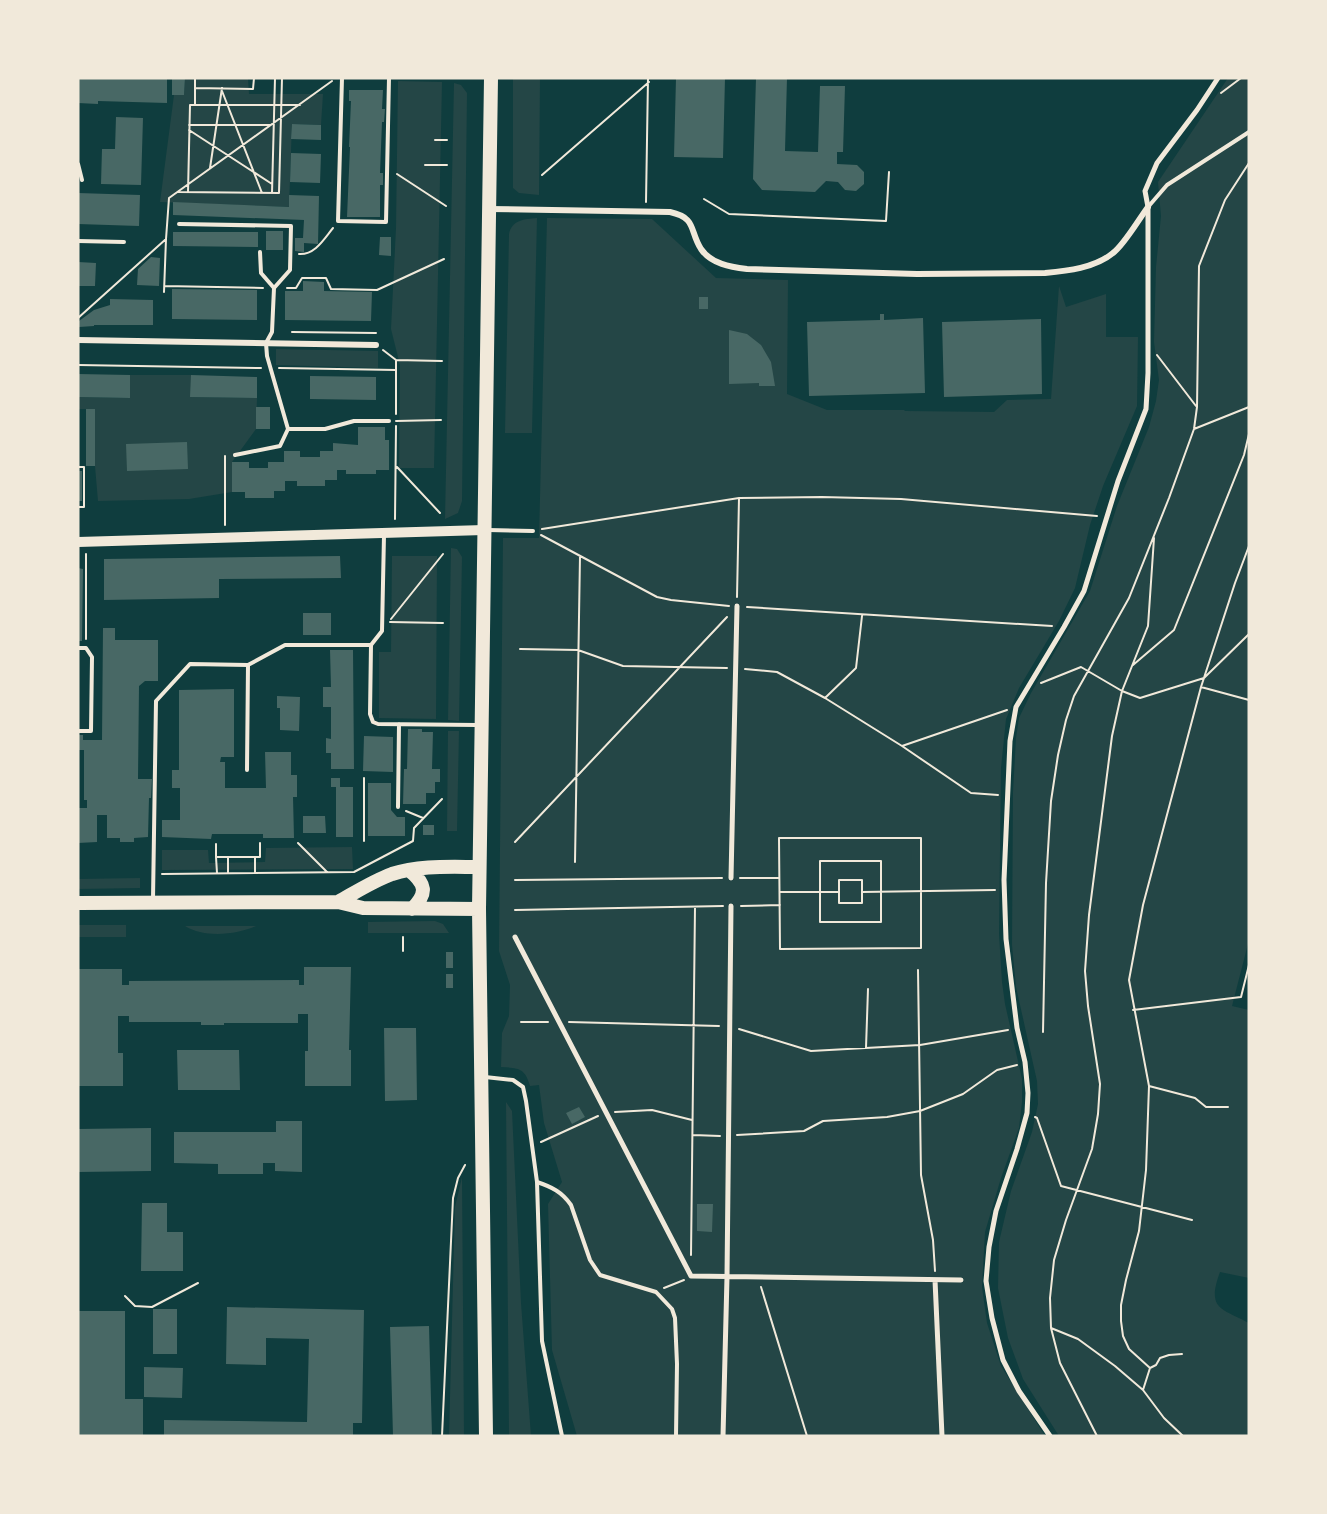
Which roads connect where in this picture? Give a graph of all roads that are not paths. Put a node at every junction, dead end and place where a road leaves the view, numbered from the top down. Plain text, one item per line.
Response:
1 (342, 78) edge
2 (389, 78) edge
3 (490, 78) edge
4 (1218, 78) edge
5 (1249, 132) edge
6 (78, 164) edge
7 (82, 180) dead end
8 (1148, 207) junction
9 (488, 209) junction
10 (179, 224) dead end
11 (78, 241) edge
12 (124, 242) dead end
13 (260, 252) dead end
14 (274, 288) junction
15 (78, 340) edge
16 (266, 343) junction
17 (376, 345) road end
18 (389, 421) road end
19 (288, 429) junction
20 (235, 455) road end
21 (484, 530) junction
22 (389, 531) junction
23 (533, 531) road end
24 (82, 546) edge
25 (737, 606) road end
26 (371, 645) junction
27 (78, 648) edge
28 (248, 665) junction
29 (399, 724) junction
30 (481, 725) junction
31 (78, 731) edge
32 (247, 770) dead end
33 (398, 807) road end
34 (479, 867) junction
35 (409, 870) junction
36 (731, 878) road end
37 (338, 902) junction
38 (78, 903) edge
39 (153, 903) junction
40 (731, 906) road end
41 (412, 909) junction
42 (479, 909) junction
43 (515, 937) dead end
44 (481, 1077) junction
45 (537, 1182) junction
46 (727, 1277) junction
47 (935, 1280) junction
48 (961, 1281) dead end
49 (486, 1436) edge
50 (562, 1436) edge
51 (676, 1436) edge
52 (723, 1436) edge
53 (942, 1436) edge
54 (1050, 1436) edge

1 - 2 lane
3 - 9 main road
4 - 8 street
5 - 8 lane
6 - 7 lane
8 - 9 street
8 - 54 street
9 - 21 main road
10 - 14 lane
11 - 12 lane
13 - 14 lane
14 - 16 lane
15 - 16 street
16 - 17 street
16 - 19 lane
18 - 19 lane
19 - 20 lane
21 - 22 street
21 - 23 lane
21 - 30 main road
22 - 24 street
22 - 26 lane
25 - 36 street
26 - 28 lane
26 - 29 lane
27 - 31 lane
28 - 32 lane
28 - 39 lane
29 - 30 lane
29 - 33 lane
30 - 34 main road
34 - 35 main road
34 - 42 main road
35 - 37 main road
35 - 41 main road
37 - 39 main road
37 - 41 main road
38 - 39 main road
40 - 46 street
41 - 42 main road
42 - 44 main road
43 - 46 street
44 - 45 lane
44 - 49 main road
45 - 50 lane
45 - 51 lane
46 - 47 street
46 - 52 street
47 - 48 street
47 - 53 street

